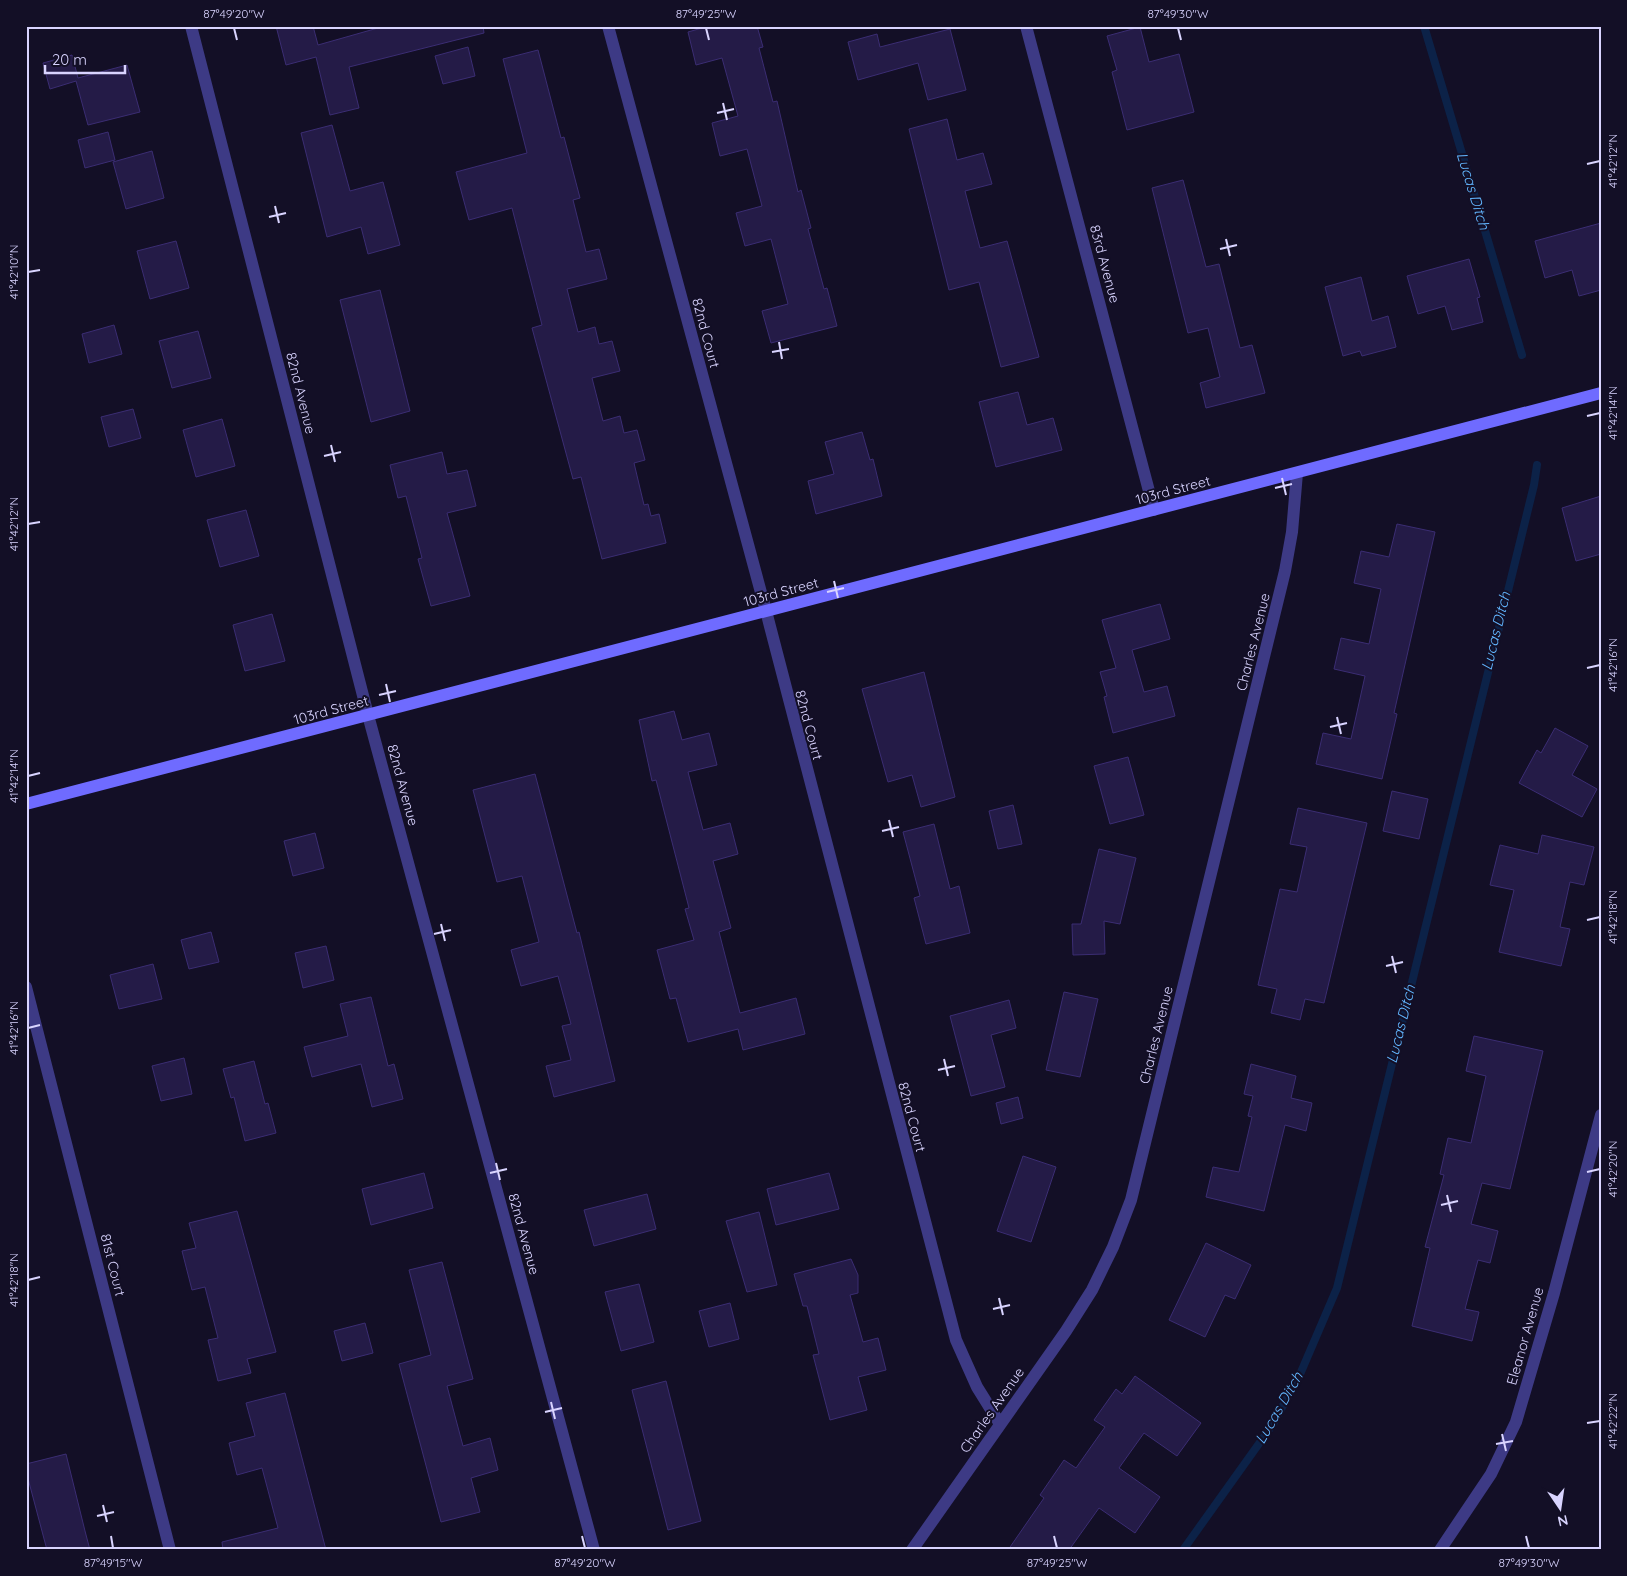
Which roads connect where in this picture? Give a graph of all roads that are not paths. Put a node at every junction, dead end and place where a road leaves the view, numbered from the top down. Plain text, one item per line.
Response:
1 (191, 26) edge
2 (608, 26) edge
3 (1026, 26) edge
4 (1601, 393) edge
5 (1297, 473) junction
6 (1154, 510) junction
7 (766, 611) junction
8 (368, 715) junction
9 (26, 804) edge
10 (26, 987) edge
11 (1601, 1115) edge
12 (1000, 1424) junction
13 (170, 1550) edge
14 (594, 1550) edge
15 (912, 1550) edge
16 (1440, 1550) edge

1 - 8 street, 82nd Avenue
2 - 7 street, 82nd Court
3 - 6 street, 83rd Avenue
4 - 5 street, 103rd Street
5 - 6 street, 103rd Street
5 - 12 street, Charles Avenue
6 - 7 street, 103rd Street
7 - 8 street, 103rd Street
7 - 12 street, 82nd Court
8 - 9 street, 103rd Street
8 - 14 street, 82nd Avenue
10 - 13 street, 81st Court
11 - 16 street, Eleanor Avenue
12 - 15 street, Charles Avenue

